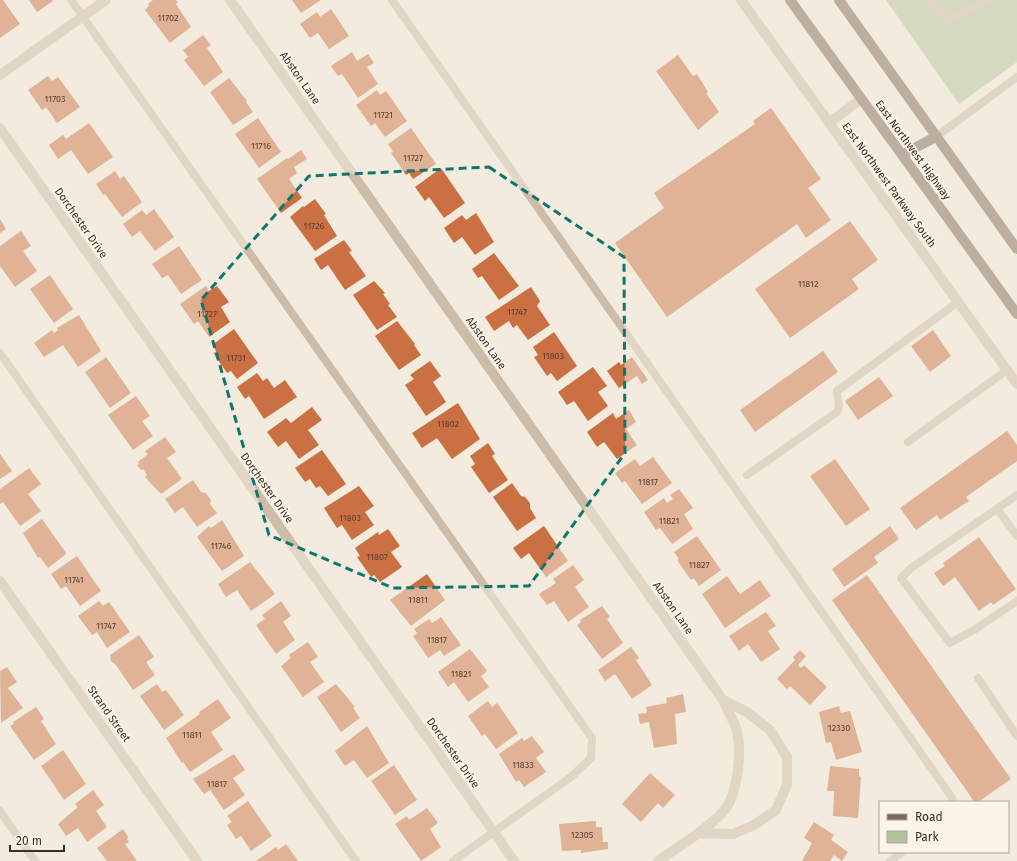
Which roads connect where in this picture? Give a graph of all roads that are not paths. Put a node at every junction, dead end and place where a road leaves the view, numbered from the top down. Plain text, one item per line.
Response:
1 (71, 0) edge
2 (106, 0) edge
3 (230, 0) edge
4 (392, 0) edge
5 (741, 0) edge
6 (790, 0) edge
7 (839, 0) edge
8 (930, 0) edge
9 (990, 0) edge
10 (83, 16) junction
11 (0, 75) edge
12 (1017, 77) edge
13 (861, 99) junction
14 (829, 122) junction
15 (0, 128) edge
16 (937, 136) junction
17 (902, 155) junction
18 (1017, 249) edge
19 (958, 302) junction
20 (1017, 314) edge
21 (0, 353) edge
22 (1007, 370) junction
23 (1017, 384) edge
24 (908, 442) dead end
25 (747, 475) dead end
26 (1017, 495) edge
27 (998, 510) junction
28 (1017, 536) edge
29 (0, 581) edge
30 (1017, 601) edge
31 (978, 678) dead end
32 (723, 700) junction
33 (1017, 736) edge
34 (953, 801) edge
35 (0, 811) edge
36 (493, 832) junction
37 (699, 832) junction
38 (902, 853) edge
39 (35, 861) edge
40 (198, 861) edge
41 (356, 861) edge
42 (453, 861) edge
43 (514, 861) edge
44 (658, 861) edge
45 (890, 861) edge

1 - 10 lane
2 - 10 street
3 - 32 street, Abston Lane
4 - 34 lane
5 - 14 street, East Northwest Parkway South
6 - 13 main road, East Northwest Highway
7 - 16 main road
8 - 9 lane
10 - 11 street
10 - 36 lane
12 - 16 lane
13 - 14 street
13 - 17 main road, East Northwest Highway
14 - 19 street, East Northwest Parkway South
15 - 36 street, Dorchester Drive
16 - 17 main road
16 - 18 main road
17 - 20 main road, East Northwest Highway
19 - 22 street, East Northwest Parkway South
19 - 25 lane
21 - 41 lane
22 - 23 street, East Northwest Parkway South
22 - 24 lane
26 - 27 lane
27 - 28 lane
27 - 30 lane
29 - 40 street, Strand Street
31 - 33 lane
32 - 37 street, Abston Lane
32 - 37 street
35 - 39 lane
36 - 42 lane
36 - 43 street, Dorchester Drive
37 - 44 street, Abston Lane
38 - 45 lane

